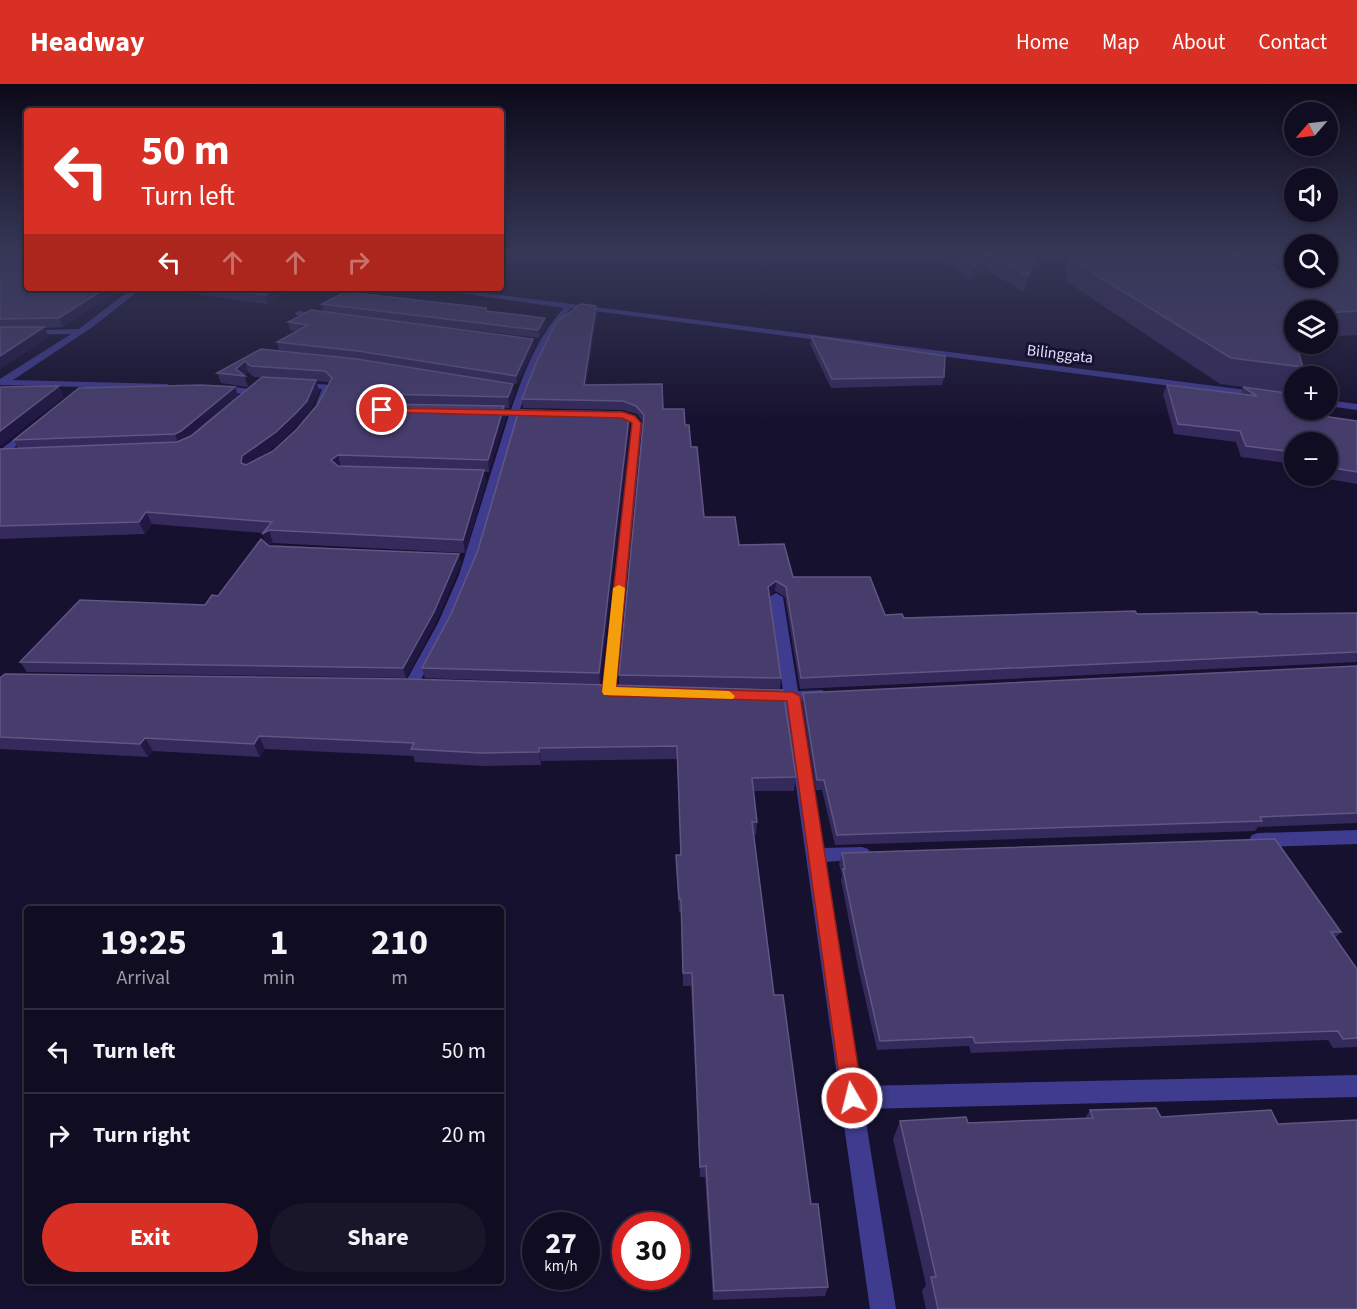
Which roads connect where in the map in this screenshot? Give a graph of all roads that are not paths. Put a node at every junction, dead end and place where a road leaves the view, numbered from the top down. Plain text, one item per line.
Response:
1 (110, 309) edge
2 (566, 309) edge
3 (567, 309) edge
4 (299, 313) edge
5 (333, 317) edge
6 (80, 331) junction
7 (0, 333) edge
8 (1, 382) edge
9 (289, 384) edge
10 (88, 385) junction
11 (174, 387) edge
12 (204, 388) edge
13 (250, 388) edge
14 (1284, 398) edge
15 (71, 399) edge
16 (1338, 405) edge
17 (1357, 407) edge
18 (317, 411) edge
19 (471, 412) edge
20 (516, 413) junction
21 (552, 414) edge
22 (599, 414) edge
23 (36, 426) edge
24 (23, 453) edge
25 (1, 454) edge
26 (776, 597) dead end
27 (411, 685) edge
28 (609, 692) edge
29 (840, 694) edge
30 (793, 696) junction
31 (747, 697) edge
32 (1357, 837) edge
33 (1240, 841) edge
34 (876, 853) edge
35 (817, 855) junction
36 (1357, 1086) edge
37 (852, 1098) junction
38 (883, 1309) edge

1 - 6 street
2 - 20 street
3 - 14 street, Bilinggata
4 - 5 street
6 - 7 street
6 - 8 street
8 - 10 street
9 - 18 street
10 - 11 street
10 - 15 street
12 - 13 street
16 - 17 street
19 - 20 street
20 - 21 street
20 - 27 street
22 - 28 street
23 - 25 street
24 - 25 street
26 - 30 street
29 - 30 street
30 - 31 street
30 - 35 street
32 - 33 street
34 - 35 street
35 - 37 street
36 - 37 street
37 - 38 street

